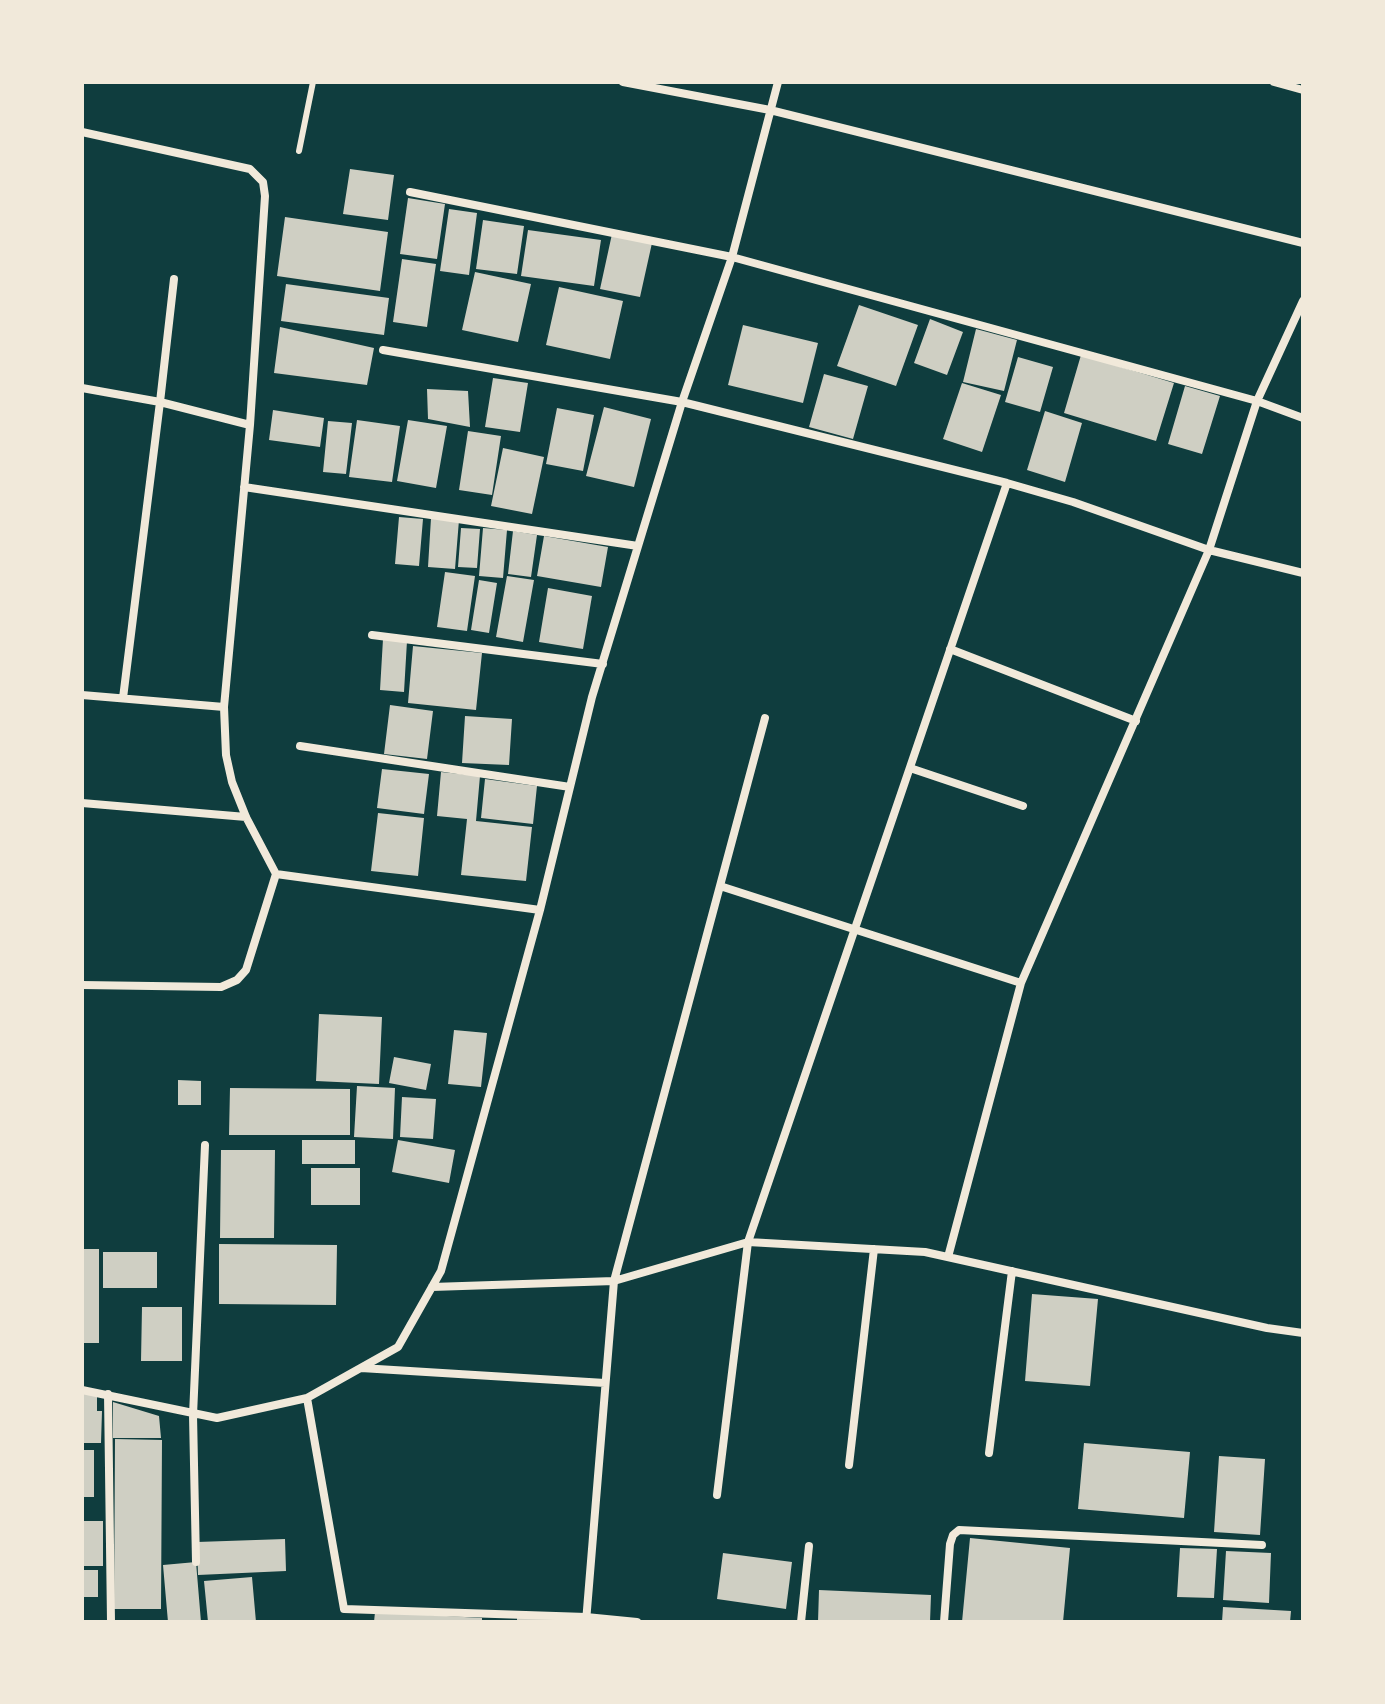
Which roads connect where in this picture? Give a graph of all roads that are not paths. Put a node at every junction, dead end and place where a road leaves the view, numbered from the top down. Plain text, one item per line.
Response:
1 (313, 82) edge
2 (623, 82) edge
3 (778, 82) edge
4 (1274, 82) edge
5 (1303, 90) edge
6 (770, 110) junction
7 (82, 132) edge
8 (299, 151) dead end
9 (410, 192) dead end
10 (1303, 243) edge
11 (732, 257) junction
12 (174, 279) dead end
13 (1303, 301) edge
14 (383, 350) dead end
15 (82, 388) edge
16 (1257, 401) junction
17 (160, 402) junction
18 (682, 402) junction
19 (1303, 418) edge
20 (250, 425) junction
21 (1007, 483) junction
22 (244, 487) junction
23 (638, 546) junction
24 (1209, 550) junction
25 (1303, 573) edge
26 (372, 635) dead end
27 (950, 649) junction
28 (603, 664) junction
29 (82, 695) edge
30 (123, 698) junction
31 (224, 707) junction
32 (765, 718) dead end
33 (1136, 721) junction
34 (300, 746) dead end
35 (910, 768) junction
36 (570, 787) junction
37 (82, 803) edge
38 (1023, 806) dead end
39 (246, 817) junction
40 (276, 874) junction
41 (720, 886) junction
42 (540, 910) junction
43 (855, 929) junction
44 (1021, 983) junction
45 (82, 985) edge
46 (205, 1145) dead end
47 (748, 1242) junction
48 (874, 1249) junction
49 (948, 1257) junction
50 (1012, 1271) junction
51 (614, 1281) junction
52 (432, 1287) junction
53 (1303, 1333) edge
54 (360, 1368) junction
55 (605, 1383) junction
56 (82, 1390) edge
57 (108, 1394) junction
58 (307, 1398) junction
59 (193, 1415) junction
60 (989, 1453) dead end
61 (849, 1465) dead end
62 (717, 1495) dead end
63 (1262, 1545) dead end
64 (809, 1546) dead end
65 (196, 1562) dead end
66 (586, 1619) edge
67 (111, 1622) edge
68 (637, 1622) edge
69 (801, 1622) edge
70 (944, 1622) edge

1 - 8 lane
2 - 6 street
3 - 6 street
4 - 5 street
6 - 10 street
6 - 11 street
7 - 20 street
9 - 11 street
11 - 16 street
11 - 18 street
12 - 17 street
13 - 16 street
14 - 18 street
15 - 17 street
16 - 19 street
16 - 24 street
17 - 20 street
17 - 30 street
18 - 21 street
18 - 23 street
20 - 22 street
21 - 24 street
21 - 27 street
22 - 23 street
22 - 31 street
23 - 28 street
24 - 25 street
24 - 33 street
26 - 28 street
27 - 33 street
27 - 35 street
28 - 36 street
29 - 30 street
30 - 31 street
31 - 39 street
32 - 41 street
33 - 44 street
34 - 36 street
35 - 38 street
35 - 43 street
36 - 42 street
37 - 39 street
39 - 40 street
40 - 42 street
40 - 45 street
41 - 43 street
41 - 51 street
42 - 52 street
43 - 44 street
43 - 47 street
44 - 49 street
46 - 59 street
47 - 48 street
47 - 51 street
47 - 62 street
48 - 49 street
48 - 61 street
49 - 50 street
50 - 53 street
50 - 60 street
51 - 52 street
51 - 55 street
52 - 54 street
54 - 55 street
54 - 58 street
55 - 66 street
56 - 57 street
57 - 59 street
57 - 67 street
58 - 59 street
58 - 66 street
59 - 65 street
63 - 70 street
64 - 69 street
66 - 68 street

